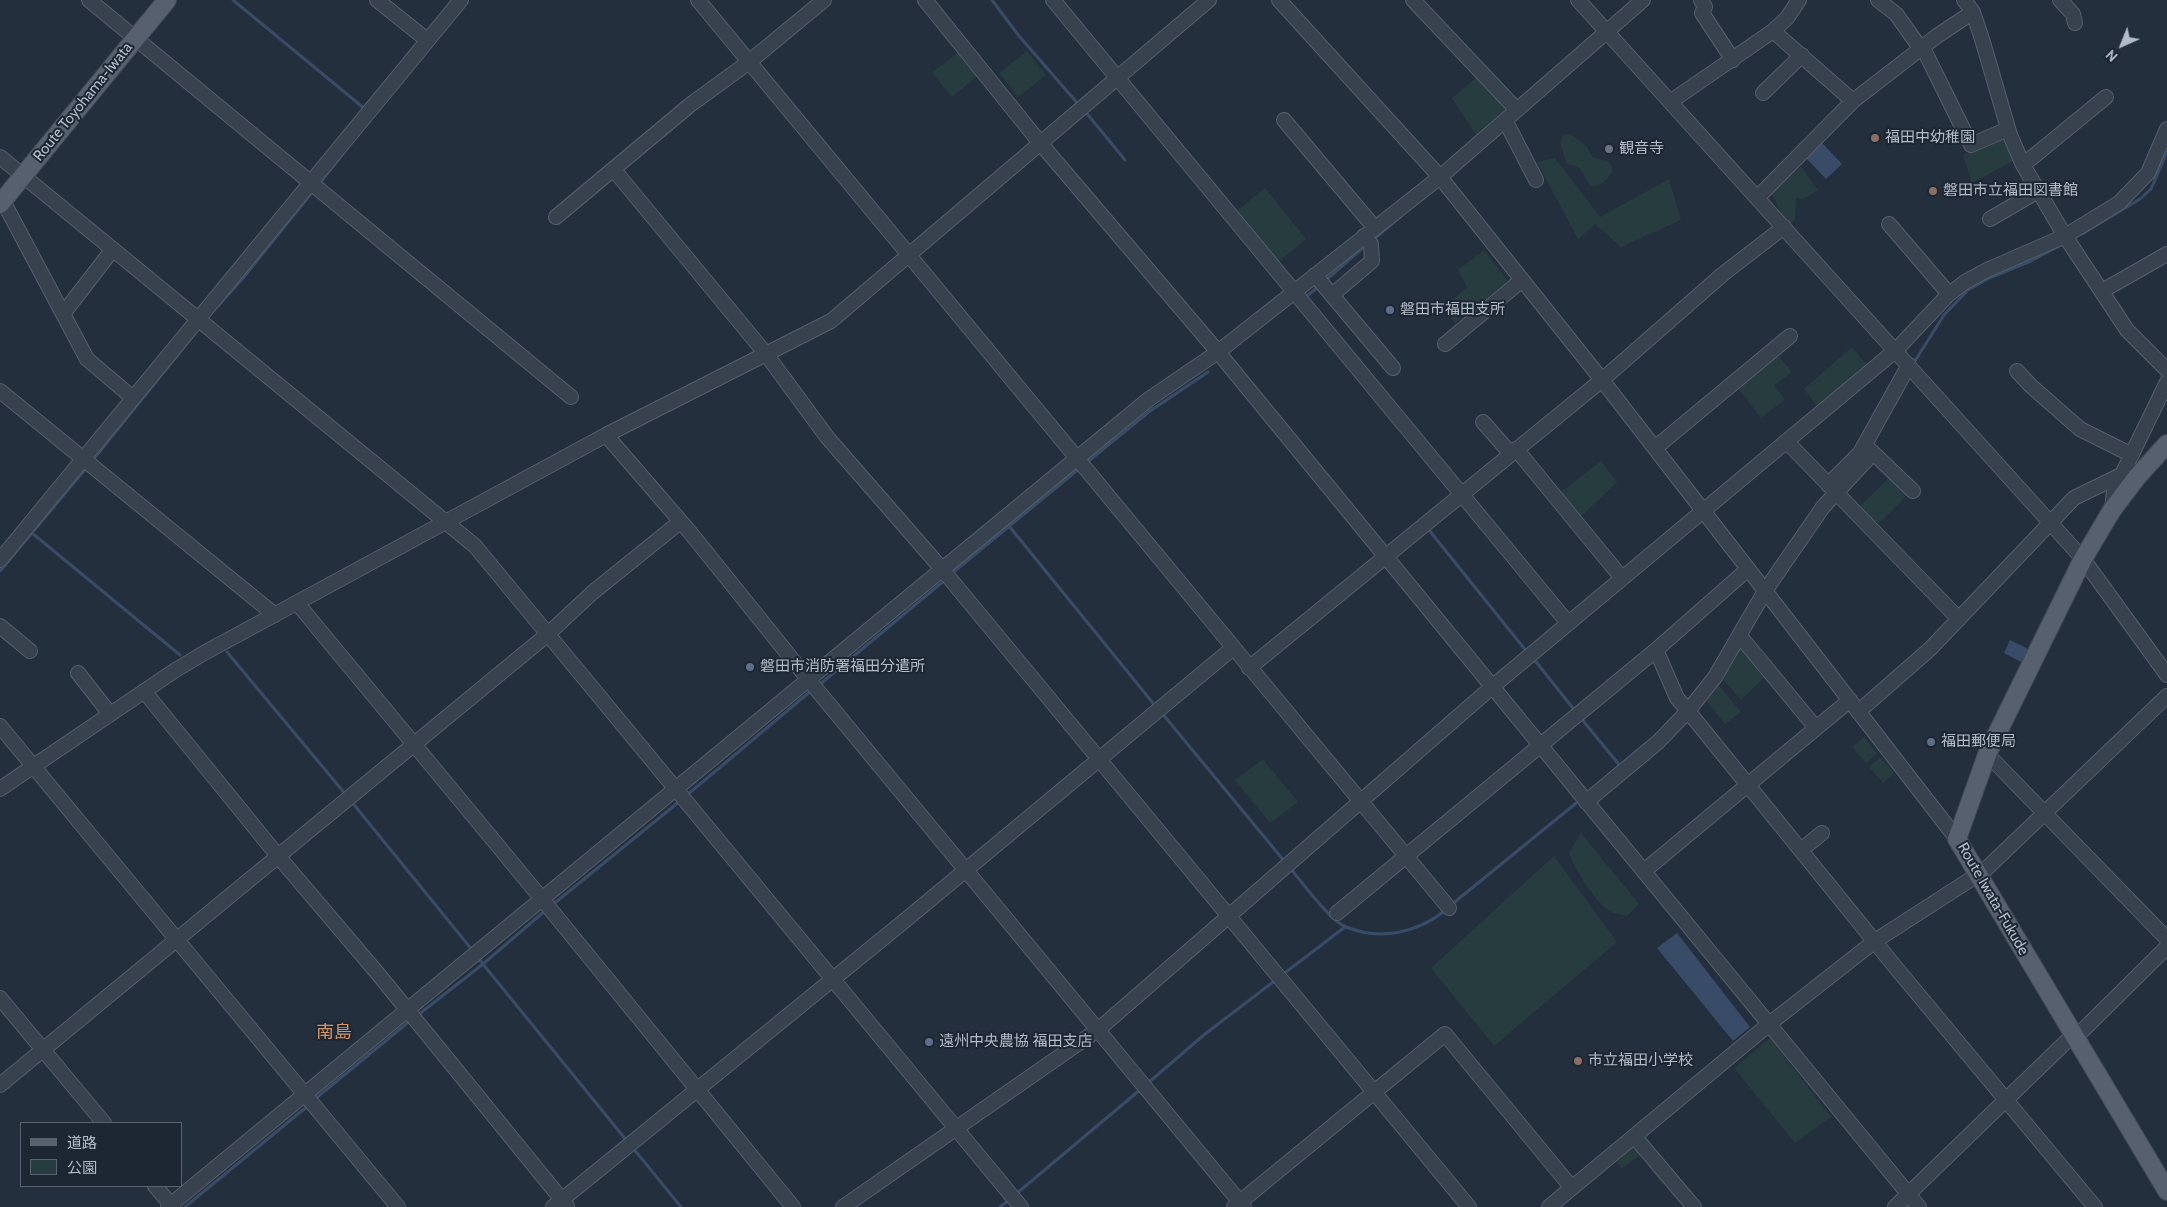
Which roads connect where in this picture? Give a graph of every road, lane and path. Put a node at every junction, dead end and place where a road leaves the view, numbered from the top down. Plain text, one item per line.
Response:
1 (89, 0) edge
2 (166, 0) edge
3 (377, 0) edge
4 (462, 0) edge
5 (698, 0) edge
6 (824, 0) edge
7 (925, 0) edge
8 (1053, 0) edge
9 (1210, 0) edge
10 (1279, 0) edge
11 (1578, 0) edge
12 (1643, 0) edge
13 (1701, 0) edge
14 (1799, 0) edge
15 (1878, 0) edge
16 (2060, 0) edge
17 (1416, 1) edge
18 (1972, 5) edge
19 (2075, 23) dead end
20 (1773, 31) junction
21 (1606, 32) junction
22 (136, 38) junction
23 (426, 40) junction
24 (1922, 48) junction
25 (1802, 55) junction
26 (1733, 60) junction
27 (748, 62) junction
28 (1118, 78) junction
29 (1762, 94) dead end
30 (2106, 97) dead end
31 (1854, 100) junction
32 (1670, 102) junction
33 (1517, 110) junction
34 (1284, 120) dead end
35 (1508, 126) junction
36 (2167, 128) edge
37 (2008, 129) junction
38 (1041, 144) junction
39 (0, 157) edge
40 (2023, 165) junction
41 (614, 170) junction
42 (24, 176) junction
43 (1440, 177) junction
44 (1536, 180) dead end
45 (310, 182) junction
46 (2038, 191) junction
47 (1757, 198) junction
48 (1, 203) edge
49 (556, 217) dead end
50 (1990, 219) dead end
51 (1889, 224) dead end
52 (1784, 227) junction
53 (1370, 236) junction
54 (2065, 236) junction
55 (113, 249) junction
56 (2167, 254) edge
57 (909, 255) junction
58 (1522, 280) junction
59 (1324, 285) junction
60 (2102, 291) junction
61 (1294, 292) junction
62 (1949, 294) junction
63 (63, 314) junction
64 (198, 319) junction
65 (1790, 336) dead end
66 (1445, 344) dead end
67 (1896, 350) junction
68 (1218, 352) junction
69 (766, 354) junction
70 (1909, 365) junction
71 (1393, 368) dead end
72 (2167, 370) edge
73 (2017, 371) dead end
74 (1602, 380) junction
75 (2167, 382) edge
76 (0, 392) edge
77 (571, 397) dead end
78 (133, 398) junction
79 (1483, 422) dead end
80 (606, 435) junction
81 (1788, 443) junction
82 (2167, 444) edge
83 (1656, 448) junction
84 (1869, 449) junction
85 (1513, 452) junction
86 (2132, 455) junction
87 (83, 459) junction
88 (1076, 459) junction
89 (2141, 473) junction
90 (2123, 474) junction
91 (1832, 489) junction
92 (1913, 491) dead end
93 (1461, 494) junction
94 (1704, 510) junction
95 (2112, 510) junction
96 (2050, 521) junction
97 (447, 522) junction
98 (680, 522) junction
99 (1384, 558) junction
100 (2083, 558) junction
101 (0, 560) edge
102 (942, 569) junction
103 (1748, 569) junction
104 (1622, 578) junction
105 (1765, 591) junction
106 (297, 603) junction
107 (275, 615) junction
108 (1959, 618) junction
109 (1568, 623) junction
110 (0, 626) edge
111 (548, 634) junction
112 (1740, 636) junction
113 (1233, 648) junction
114 (1656, 650) junction
115 (30, 651) dead end
116 (1250, 668) junction
117 (78, 673) dead end
118 (2167, 675) edge
119 (808, 679) junction
120 (1492, 687) junction
121 (144, 691) junction
122 (2167, 696) edge
123 (1850, 700) junction
124 (1688, 712) junction
125 (1858, 712) junction
126 (110, 714) junction
127 (0, 726) edge
128 (1816, 728) junction
129 (414, 744) junction
130 (1538, 745) junction
131 (1987, 754) junction
132 (1100, 758) junction
133 (33, 766) junction
134 (1747, 785) junction
135 (0, 788) edge
136 (676, 789) junction
137 (1359, 801) junction
138 (1586, 802) junction
139 (2044, 813) junction
140 (1822, 833) dead end
141 (1957, 840) junction
142 (1800, 850) junction
143 (278, 856) junction
144 (1405, 856) junction
145 (966, 868) junction
146 (1644, 871) junction
147 (1977, 875) junction
148 (542, 899) junction
149 (1449, 908) dead end
150 (1338, 913) dead end
151 (1229, 915) junction
152 (2167, 939) edge
153 (177, 940) junction
154 (1875, 940) junction
155 (2167, 947) edge
156 (831, 979) junction
157 (0, 998) edge
158 (407, 1010) junction
159 (1768, 1025) junction
160 (1099, 1029) junction
161 (2074, 1036) junction
162 (43, 1050) junction
163 (0, 1085) edge
164 (697, 1089) junction
165 (1374, 1092) junction
166 (305, 1095) junction
167 (2007, 1100) junction
168 (103, 1122) edge
169 (957, 1129) junction
170 (1634, 1136) junction
171 (156, 1187) edge
172 (1572, 1188) junction
173 (2167, 1192) edge
174 (1909, 1194) junction
175 (561, 1205) edge
176 (1239, 1205) edge
177 (171, 1206) edge
178 (398, 1207) edge
179 (793, 1207) edge
180 (843, 1207) edge
181 (1021, 1207) edge
182 (1469, 1207) edge
183 (1549, 1207) edge
184 (1694, 1207) edge
185 (1895, 1207) edge
186 (1920, 1207) edge
187 (2095, 1207) edge

1 - 22 street
2 - 22 main road, Route Toyohama-Iwata
3 - 23 street
4 - 23 street
5 - 27 street
6 - 27 street
7 - 38 street
8 - 28 street
9 - 28 street
10 - 43 street
11 - 21 street
12 - 21 street
13 - 26 street
14 - 20 street
15 - 24 street
16 - 19 street
17 - 33 street
18 - 24 street
18 - 37 street
20 - 25 street
20 - 26 street
21 - 32 street
21 - 33 street
22 - 42 main road, Route Toyohama-Iwata
22 - 45 street
23 - 45 street
24 - 31 street
24 - 37 street
25 - 29 street
25 - 31 street
26 - 32 street
27 - 41 street
27 - 57 street
28 - 38 street
28 - 61 street
30 - 40 street
31 - 47 street
32 - 47 street
33 - 35 street
34 - 53 street
35 - 43 street
35 - 44 street
36 - 54 street
37 - 40 street
38 - 57 street
38 - 68 street
39 - 42 street
40 - 46 street
41 - 49 street
41 - 69 street
42 - 48 main road, Route Toyohama-Iwata
42 - 55 street
43 - 53 street
43 - 58 street
45 - 64 street
45 - 77 street
46 - 50 street
46 - 54 street
47 - 52 street
48 - 63 street
51 - 62 street
52 - 67 street
52 - 74 street
53 - 59 street
53 - 59 street
54 - 60 street
54 - 62 street
55 - 63 street
55 - 64 street
56 - 60 street
57 - 69 street
57 - 88 street
58 - 66 street
58 - 74 street
59 - 61 street
59 - 71 street
60 - 72 street
61 - 68 street
61 - 93 street
62 - 67 street
63 - 78 street
64 - 78 street
64 - 97 street
65 - 83 street
67 - 70 street
67 - 81 street
68 - 88 street
68 - 99 street
69 - 80 street
69 - 102 street
70 - 84 street
70 - 96 street
73 - 86 street
74 - 83 street
74 - 85 street
75 - 86 street
76 - 87 street
78 - 87 street
79 - 85 street
80 - 97 street
80 - 98 street
81 - 91 street
81 - 94 street
82 - 89 main road, Route Iwata-Fukude
83 - 94 street
84 - 91 street
84 - 92 street
85 - 93 street
85 - 104 street
86 - 90 street
87 - 101 street
87 - 107 street
88 - 102 street
88 - 113 street
89 - 90 street
89 - 95 main road, Route Iwata-Fukude
90 - 95 street
90 - 96 street
91 - 105 street
91 - 108 street
93 - 99 street
93 - 109 street
94 - 103 street
94 - 104 street
95 - 100 main road, Route Iwata-Fukude
96 - 100 street
96 - 108 street
97 - 106 street
97 - 111 street
98 - 111 street
98 - 119 street
99 - 116 street
99 - 120 street
100 - 118 street
100 - 131 main road, Route Iwata-Fukude
102 - 119 street
102 - 132 street
103 - 105 street
103 - 114 street
104 - 109 street
105 - 112 street
105 - 123 street
106 - 107 street
106 - 129 street
107 - 121 street
108 - 125 street
109 - 120 street
110 - 115 street
111 - 129 street
111 - 136 street
112 - 124 street
112 - 128 street
113 - 116 street
113 - 132 street
114 - 124 street
114 - 130 street
116 - 137 street
117 - 126 street
119 - 136 street
119 - 145 street
120 - 130 street
120 - 137 street
121 - 126 street
121 - 143 street
122 - 139 street
123 - 125 street
123 - 128 street
124 - 134 street
124 - 138 street
125 - 141 street
126 - 133 street
127 - 133 street
128 - 134 street
129 - 143 street
129 - 148 street
130 - 138 street
130 - 144 street
131 - 139 street
131 - 141 main road, Route Iwata-Fukude
132 - 145 street
132 - 151 street
133 - 135 street
133 - 153 street
134 - 142 street
134 - 146 street
136 - 148 street
136 - 156 street
137 - 144 street
137 - 151 street
138 - 146 street
139 - 147 street
139 - 152 street
140 - 142 street
141 - 147 main road, Route Iwata-Fukude
142 - 154 street
143 - 153 street
143 - 158 street
144 - 149 street
144 - 150 street
145 - 156 street
145 - 160 street
146 - 159 street
147 - 154 street
147 - 161 main road, Route Iwata-Fukude
148 - 158 street
148 - 164 street
151 - 160 street
151 - 165 street
153 - 162 street
153 - 166 street
154 - 159 street
154 - 167 street
155 - 161 street
156 - 164 street
156 - 169 street
157 - 162 street
158 - 166 street
158 - 175 street
159 - 170 street
159 - 174 street
160 - 169 street
160 - 176 street
161 - 167 street
161 - 173 main road, Route Iwata-Fukude
162 - 163 street
162 - 168 street
164 - 175 street
164 - 179 street
165 - 172 street
165 - 176 street
165 - 182 street
166 - 177 street
166 - 178 street
167 - 174 street
167 - 187 street
169 - 180 street
169 - 181 street
170 - 172 street
170 - 184 street
171 - 177 street
172 - 183 street
174 - 185 street
174 - 186 street

